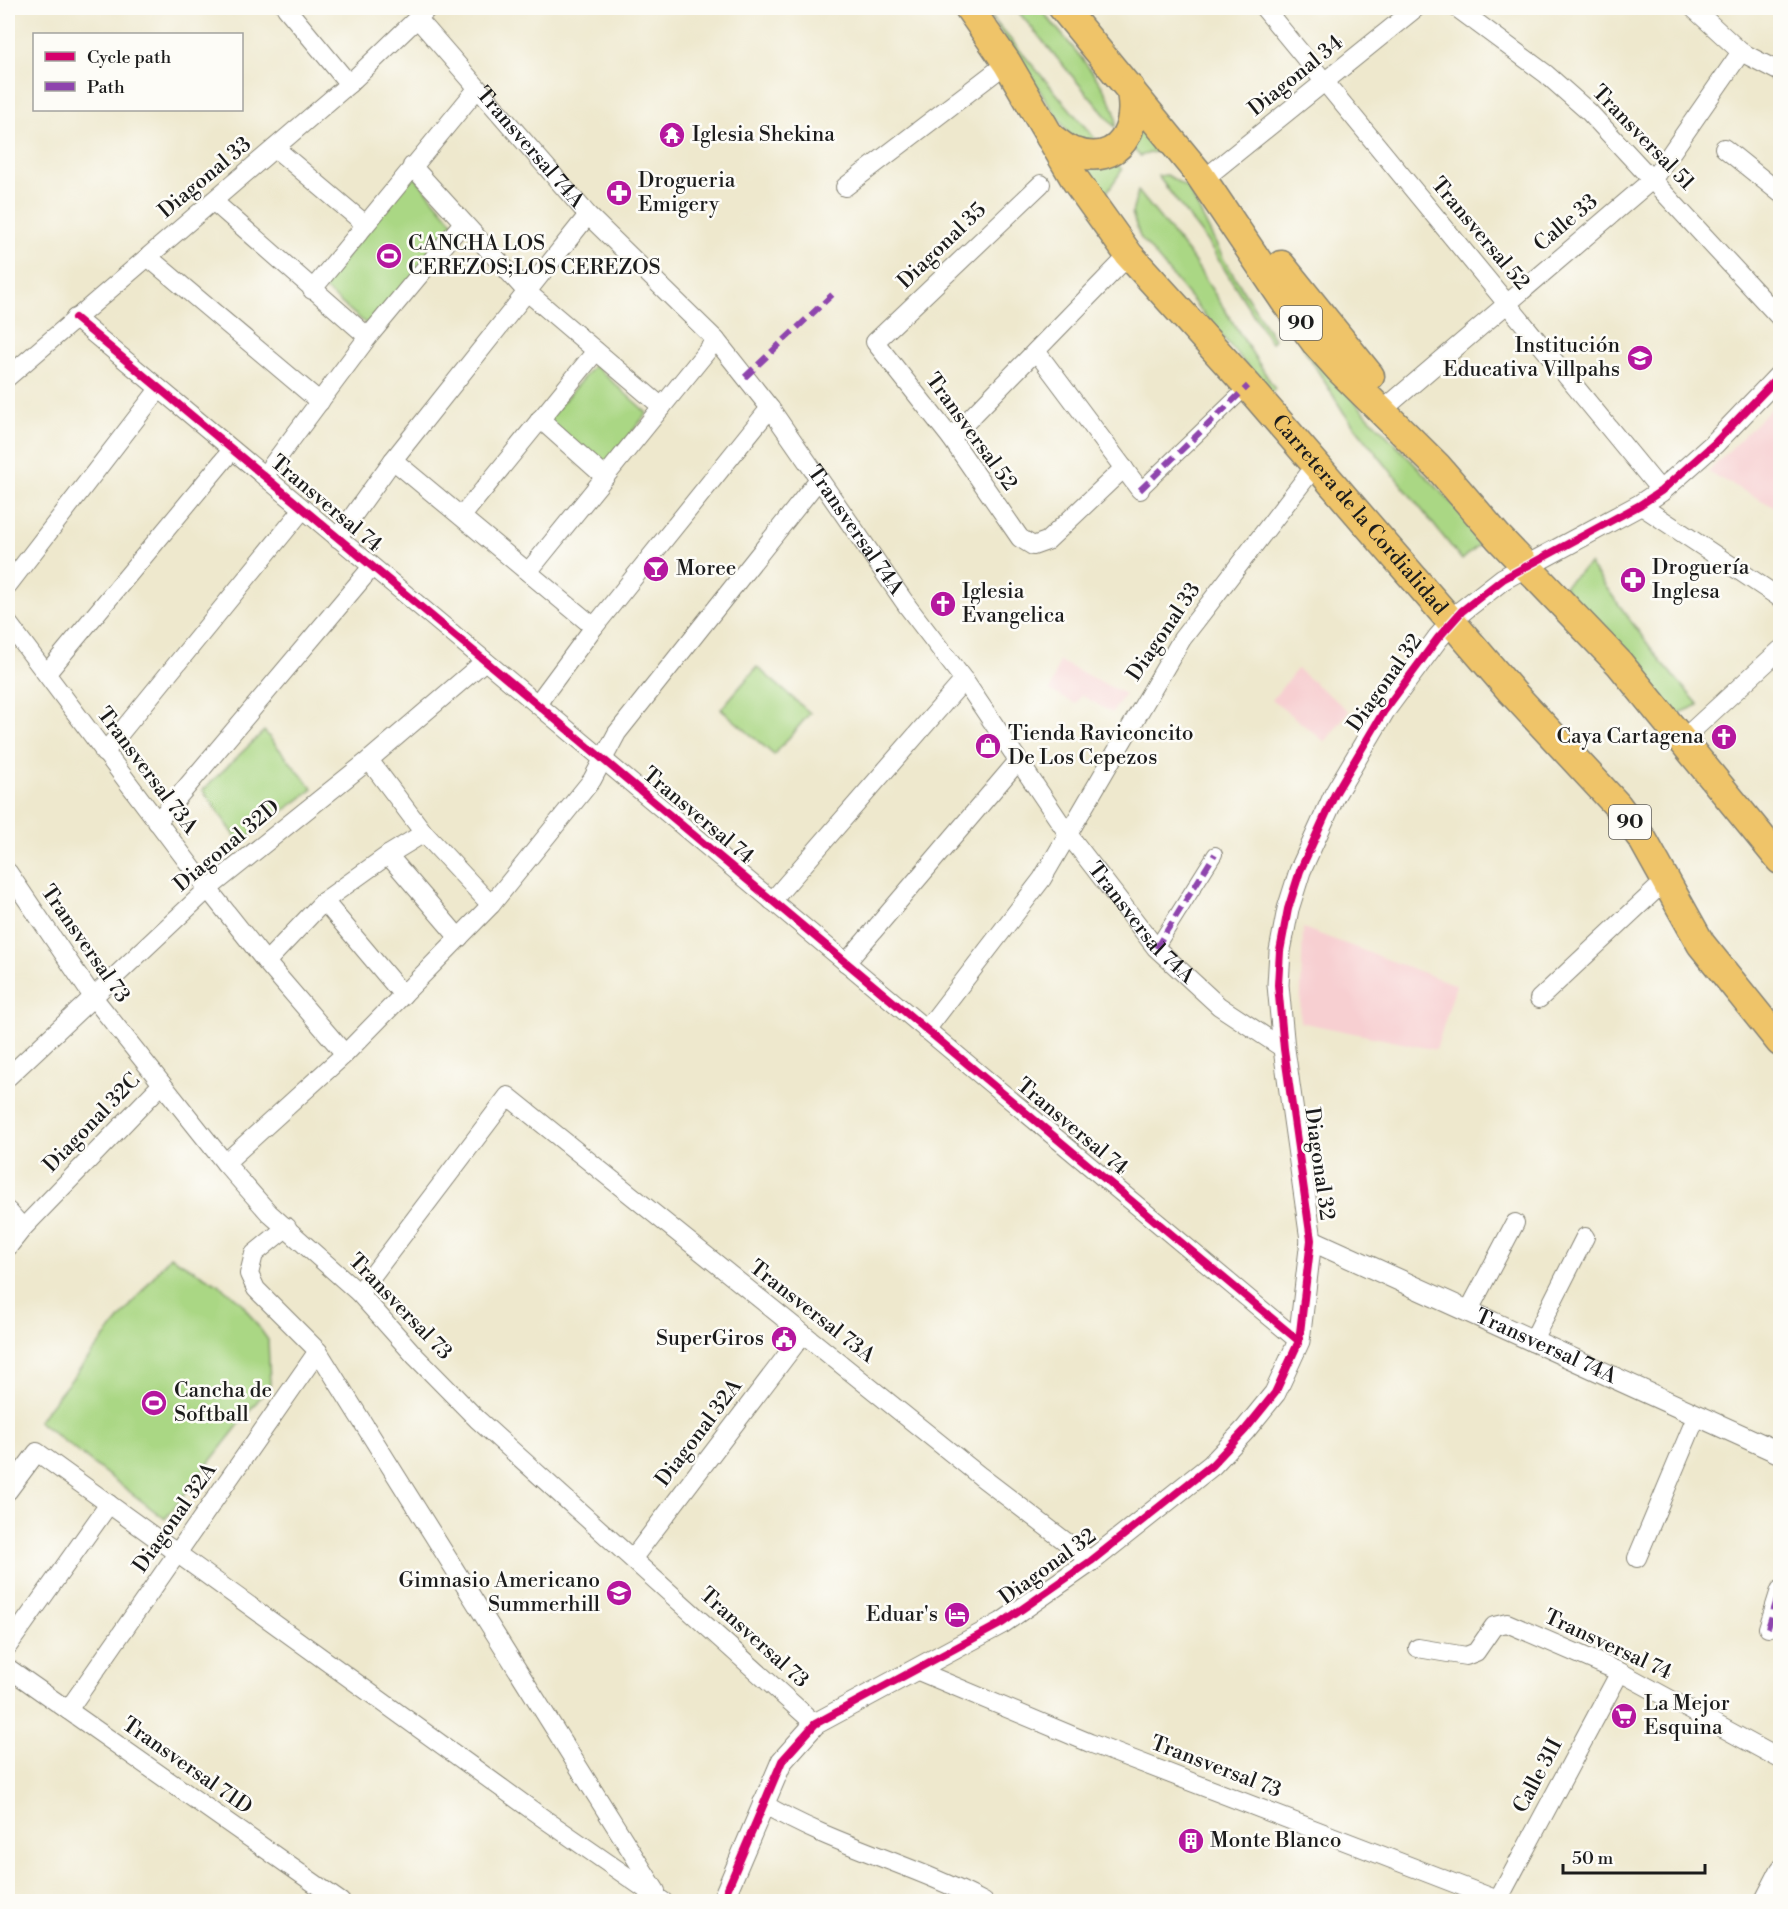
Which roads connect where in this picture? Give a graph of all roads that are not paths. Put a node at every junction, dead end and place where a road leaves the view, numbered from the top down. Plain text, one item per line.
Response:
1 (286, 8) edge
2 (969, 8) edge
3 (1063, 8) edge
4 (1264, 8) edge
5 (1416, 8) edge
6 (1457, 8) edge
7 (1693, 8) edge
8 (423, 13) edge
9 (1741, 52) junction
10 (1007, 63) junction
11 (1780, 72) edge
12 (1324, 83) junction
13 (349, 84) junction
14 (1130, 88) junction
15 (477, 89) junction
16 (1049, 136) junction
17 (275, 148) junction
18 (1724, 148) dead end
19 (412, 166) junction
20 (1201, 176) junction
21 (1653, 179) junction
22 (1041, 184) dead end
23 (844, 187) dead end
24 (1780, 193) edge
25 (213, 201) junction
26 (588, 215) junction
27 (365, 224) junction
28 (462, 224) junction
29 (1129, 255) junction
30 (148, 257) junction
31 (312, 290) junction
32 (526, 291) junction
33 (1508, 302) junction
34 (75, 318) junction
35 (1780, 318) edge
36 (368, 337) junction
37 (716, 340) junction
38 (875, 342) joint
39 (596, 351) junction
40 (1036, 351) junction
41 (1780, 375) edge
42 (8, 377) edge
43 (1248, 387) junction
44 (159, 388) junction
45 (320, 402) junction
46 (1390, 403) junction
47 (662, 407) junction
48 (770, 408) junction
49 (540, 419) junction
50 (951, 438) junction
51 (232, 450) junction
52 (393, 460) junction
53 (1315, 466) junction
54 (1438, 467) junction
55 (1124, 468) junction
56 (264, 476) junction
57 (605, 477) junction
58 (819, 479) junction
59 (1140, 490) joint
60 (1661, 490) junction
61 (1640, 505) junction
62 (303, 509) junction
63 (462, 516) junction
64 (337, 538) junction
65 (1525, 566) junction
66 (372, 567) junction
67 (528, 572) junction
68 (8, 585) edge
69 (1780, 598) edge
70 (1452, 622) junction
71 (8, 623) edge
72 (594, 627) junction
73 (1780, 650) edge
74 (485, 662) junction
75 (47, 673) junction
76 (964, 680) junction
77 (537, 704) junction
78 (1682, 740) junction
79 (104, 753) junction
80 (369, 760) junction
81 (603, 760) junction
82 (1018, 761) junction
83 (157, 822) junction
84 (424, 833) junction
85 (1068, 834) junction
86 (1777, 848) edge
87 (1215, 854) dead end
88 (388, 855) junction
89 (8, 872) edge
90 (1665, 881) junction
91 (208, 889) junction
92 (324, 901) junction
93 (772, 901) junction
94 (491, 905) junction
95 (459, 938) junction
96 (1156, 948) junction
97 (266, 962) junction
98 (846, 963) junction
99 (402, 995) junction
100 (93, 997) junction
101 (1539, 999) dead end
102 (926, 1030) junction
103 (1780, 1042) edge
104 (1284, 1049) junction
105 (345, 1054) junction
106 (8, 1077) edge
107 (162, 1084) junction
108 (225, 1163) junction
109 (8, 1211) edge
110 (1515, 1223) dead end
111 (287, 1227) junction
112 (23, 1228) junction
113 (1585, 1237) dead end
114 (1311, 1240) junction
115 (8, 1247) edge
116 (359, 1293) junction
117 (1468, 1312) junction
118 (802, 1334) junction
119 (1299, 1341) junction
120 (1533, 1341) junction
121 (318, 1351) junction
122 (1697, 1415) junction
123 (1780, 1453) edge
124 (8, 1491) edge
125 (109, 1504) junction
126 (177, 1553) junction
127 (633, 1558) junction
128 (1637, 1558) dead end
129 (1091, 1561) junction
130 (1780, 1590) edge
131 (1768, 1628) dead end
132 (8, 1646) edge
133 (1418, 1648) dead end
134 (8, 1668) edge
135 (916, 1670) junction
136 (1620, 1672) junction
137 (68, 1710) junction
138 (815, 1724) junction
139 (1780, 1759) edge
140 (762, 1803) junction
141 (1780, 1869) edge
142 (662, 1900) edge
143 (1499, 1901) edge
144 (341, 1902) edge
145 (722, 1902) edge
146 (984, 1902) edge
147 (1763, 1902) edge

1 - 13 street
2 - 10 highway, Carretera de la Cordialidad / 90
3 - 14 highway, 90
4 - 12 street, Transversal 52
5 - 12 street, Diagonal 34
6 - 21 street, Transversal 51
7 - 9 street
8 - 13 street, Diagonal 33
8 - 15 street, Transversal 74A
9 - 11 street
9 - 21 street, Calle 33
10 - 16 highway, Carretera de la Cordialidad / 90
10 - 23 street
12 - 20 street, Diagonal 34
12 - 33 street, Transversal 52
13 - 17 street, Diagonal 33
14 - 16 highway
14 - 20 highway, 90
15 - 19 street
15 - 26 street, Transversal 74A
16 - 29 highway, Carretera de la Cordialidad / 90
17 - 25 street, Diagonal 33
17 - 27 street
18 - 24 street
19 - 27 street
19 - 28 street
20 - 46 highway
20 - 54 highway, 90
21 - 33 street, Calle 33
21 - 35 street, Transversal 51
22 - 38 street, Diagonal 35
25 - 30 street, Diagonal 33
25 - 31 street
26 - 32 street
26 - 37 street, Transversal 74A
27 - 31 street
28 - 32 street
28 - 36 street
29 - 40 street
29 - 43 highway, Carretera de la Cordialidad / 90
30 - 34 street, Diagonal 33
30 - 45 street
31 - 36 street
32 - 39 street
32 - 52 street
33 - 46 street, Calle 33
33 - 60 street, Transversal 52
34 - 42 street, Diagonal 33
34 - 44 street, Transversal 74
36 - 45 street
37 - 47 street
37 - 48 street, Transversal 74A
38 - 50 street, Transversal 52
39 - 47 street
39 - 49 street
40 - 50 street
40 - 55 street
41 - 60 street, Diagonal 32
43 - 53 highway, Carretera de la Cordialidad / 90
43 - 59 street
44 - 51 street, Transversal 74
44 - 68 street
45 - 56 street
46 - 54 highway
47 - 57 street
48 - 58 street, Transversal 74A
48 - 72 street
49 - 57 street
49 - 63 street
50 - 55 street, Transversal 52
51 - 56 street, Transversal 74
51 - 75 street
52 - 63 street
52 - 64 street
53 - 70 highway, Carretera de la Cordialidad / 90
53 - 85 street, Diagonal 33
54 - 65 highway, 90
55 - 59 street
56 - 62 street, Transversal 74
57 - 67 street
58 - 76 street, Transversal 74A
58 - 81 street
60 - 61 street, Diagonal 32
61 - 65 street, Diagonal 32
61 - 69 street
62 - 64 street, Transversal 74
62 - 79 street
63 - 67 street
64 - 66 street, Transversal 74
65 - 70 street, Diagonal 32
65 - 78 highway, 90
66 - 74 street, Transversal 74
66 - 83 street
67 - 72 street
70 - 90 highway, Carretera de la Cordialidad / 90
70 - 104 street, Diagonal 32
71 - 75 street, Transversal 73A
72 - 77 street
73 - 78 street
74 - 77 street, Transversal 74
74 - 80 street, Diagonal 32D
75 - 79 street, Transversal 73A
76 - 82 street, Transversal 74A
76 - 93 street
77 - 81 street, Transversal 74
78 - 86 highway, 90
79 - 83 street, Transversal 73A
80 - 84 street
80 - 91 street, Diagonal 32D
81 - 93 street, Transversal 74
81 - 94 street
82 - 85 street, Transversal 74A
82 - 98 street
83 - 91 street, Transversal 73A
84 - 88 street
84 - 94 street
85 - 96 street, Transversal 74A
85 - 102 street, Diagonal 33
87 - 96 street
88 - 92 street
88 - 95 street
89 - 100 street, Transversal 73
90 - 101 street
90 - 103 highway, Carretera de la Cordialidad / 90
91 - 97 street, Transversal 73A
91 - 100 street, Diagonal 32D
92 - 97 street
92 - 99 street
93 - 98 street, Transversal 74
94 - 95 street
95 - 99 street
96 - 104 street, Transversal 74A
97 - 105 street, Transversal 73A
98 - 102 street, Transversal 74
99 - 105 street
100 - 106 street, Diagonal 32D
100 - 107 street, Transversal 73
102 - 119 street, Transversal 74
104 - 114 street, Diagonal 32
105 - 108 street
107 - 108 street, Transversal 73
107 - 112 street, Diagonal 32C
108 - 111 street, Transversal 73
109 - 112 street
110 - 117 street
111 - 116 street, Transversal 73
111 - 121 street
112 - 115 street, Diagonal 32C
113 - 120 street
114 - 117 street, Transversal 74A
114 - 119 street, Diagonal 32
116 - 118 street, Transversal 73A
116 - 127 street, Transversal 73
117 - 120 street, Transversal 74A
118 - 127 street, Diagonal 32A
118 - 129 street, Transversal 73A
119 - 129 street, Diagonal 32
120 - 122 street, Transversal 74A
121 - 126 street, Diagonal 32A
121 - 142 street
122 - 123 street, Transversal 74A
122 - 128 street
124 - 125 street
125 - 126 street
125 - 132 street
126 - 137 street, Diagonal 32A
126 - 142 street
127 - 138 street, Transversal 73
129 - 135 street, Diagonal 32
130 - 131 street
133 - 136 street, Transversal 74
134 - 137 street, Transversal 71D
135 - 138 street, Diagonal 32
135 - 143 street, Transversal 73
136 - 139 street, Transversal 74
136 - 143 street, Calle 31I
137 - 144 street, Transversal 71D
138 - 140 street, Diagonal 32
140 - 145 street, Diagonal 32
140 - 146 street
141 - 147 street

